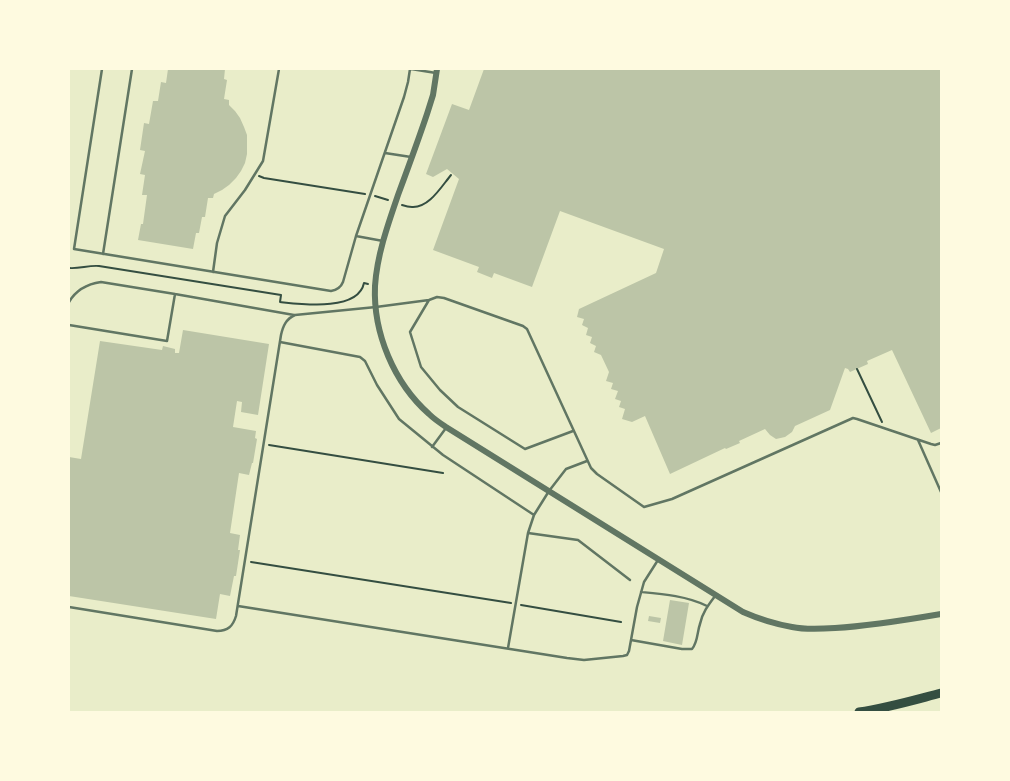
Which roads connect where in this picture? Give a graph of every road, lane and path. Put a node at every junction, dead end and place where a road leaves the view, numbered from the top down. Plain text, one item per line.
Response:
1 (102, 69) edge
2 (132, 69) edge
3 (279, 69) edge
4 (410, 69) edge
5 (437, 71) edge
6 (385, 153) junction
7 (412, 157) junction
8 (256, 174) junction
9 (451, 175) dead end
10 (370, 195) junction
11 (396, 203) junction
12 (356, 236) junction
13 (383, 241) junction
14 (103, 254) junction
15 (69, 268) edge
16 (213, 272) junction
17 (375, 285) junction
18 (174, 294) junction
19 (429, 300) junction
20 (69, 302) edge
21 (376, 307) junction
22 (295, 315) junction
23 (69, 325) edge
24 (280, 342) junction
25 (857, 369) dead end
26 (446, 427) junction
27 (885, 428) junction
28 (574, 431) junction
29 (918, 440) junction
30 (941, 443) edge
31 (264, 444) junction
32 (432, 447) junction
33 (587, 461) junction
34 (443, 473) dead end
35 (549, 491) junction
36 (941, 492) edge
37 (534, 515) junction
38 (528, 533) junction
39 (658, 559) junction
40 (245, 561) junction
41 (630, 580) dead end
42 (641, 592) junction
43 (716, 595) junction
44 (516, 604) junction
45 (238, 606) junction
46 (707, 606) junction
47 (69, 607) edge
48 (941, 614) edge
49 (621, 622) dead end
50 (631, 640) junction
51 (508, 648) junction
52 (941, 693) edge
53 (859, 712) edge

1 - 14 lane
2 - 14 lane
3 - 8 lane
4 - 5 lane
4 - 6 lane
5 - 7 street
6 - 7 lane
6 - 10 lane
7 - 11 street
8 - 10 path
8 - 16 lane
9 - 11 path
10 - 11 path
10 - 12 lane
11 - 13 street
12 - 13 lane
12 - 16 lane
13 - 17 street
14 - 16 lane
15 - 17 path
17 - 21 street
18 - 20 lane
18 - 22 lane
18 - 23 lane
19 - 21 lane
19 - 28 lane
19 - 28 lane
21 - 22 lane
21 - 26 street
22 - 24 lane
24 - 31 lane
24 - 32 lane
25 - 27 path
26 - 32 lane
26 - 35 street
27 - 29 lane
27 - 33 lane
28 - 33 lane
29 - 30 lane
29 - 36 lane
31 - 34 path
31 - 40 lane
32 - 37 lane
33 - 35 lane
35 - 37 lane
35 - 39 street
37 - 38 lane
38 - 41 lane
38 - 44 lane
39 - 42 lane
39 - 43 street
40 - 44 path
40 - 45 lane
42 - 46 lane
42 - 50 lane
43 - 46 lane
43 - 48 street
44 - 49 path
44 - 51 lane
45 - 47 lane
45 - 51 lane
46 - 50 lane
50 - 51 lane
52 - 53 highway

